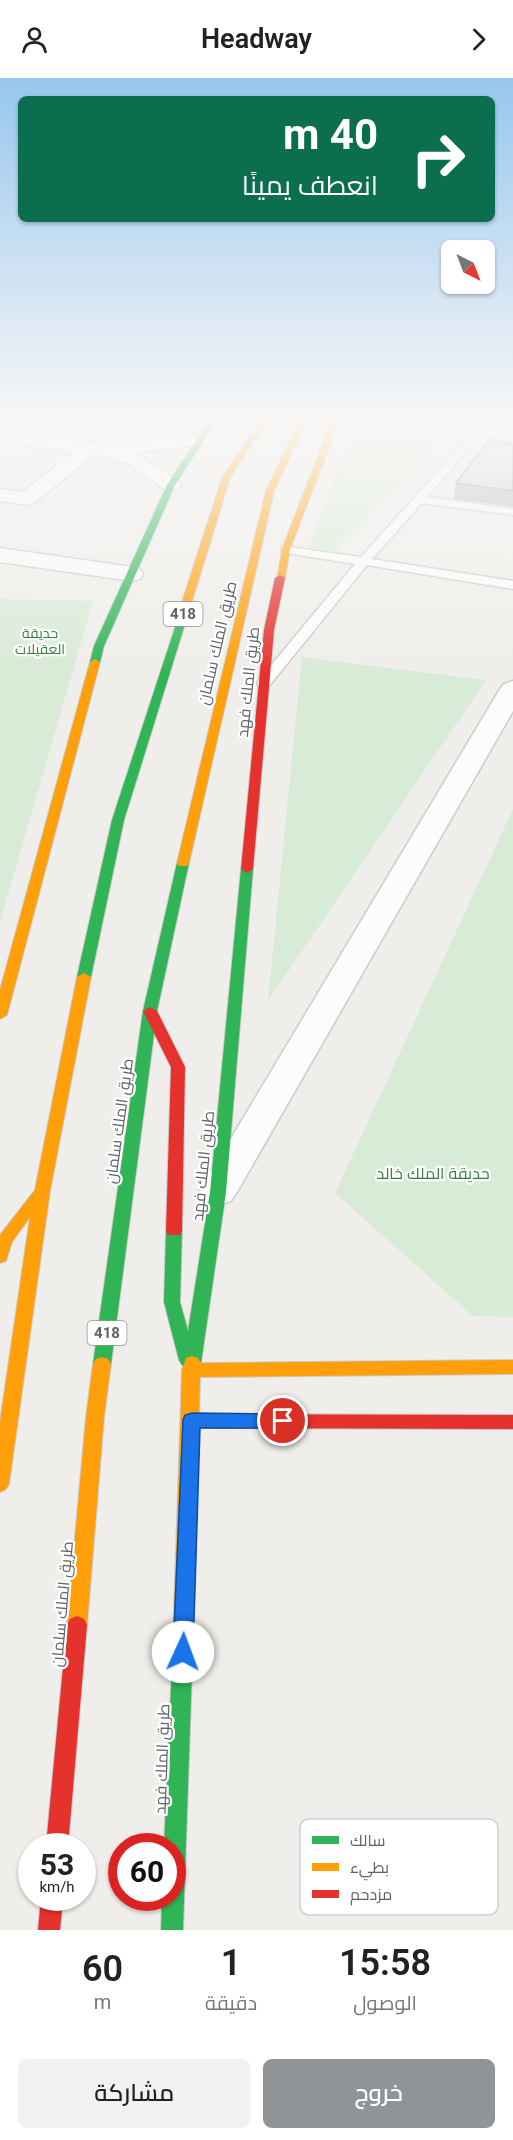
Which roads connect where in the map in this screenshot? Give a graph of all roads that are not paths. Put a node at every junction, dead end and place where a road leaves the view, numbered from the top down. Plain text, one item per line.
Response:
1 (163, 503) edge
2 (218, 503) edge
3 (267, 503) edge
4 (303, 503) edge
5 (415, 503) edge
6 (451, 503) edge
7 (513, 512) edge
8 (286, 549) junction
9 (0, 555) edge
10 (364, 561) junction
11 (132, 574) junction
12 (513, 585) edge
13 (264, 683) junction
14 (513, 689) edge
15 (150, 1011) junction
16 (0, 1015) edge
17 (42, 1191) junction
18 (218, 1192) junction
19 (0, 1257) edge
20 (513, 1367) edge
21 (191, 1370) junction
22 (192, 1420) junction
23 (513, 1422) edge
24 (0, 1484) edge
25 (58, 1833) edge
26 (51, 1911) edge
27 (49, 1930) edge
28 (172, 1930) edge

1 - 11 main road
2 - 17 main road, 418
3 - 15 main road, طريق الملك سلمان / 418
4 - 8 main road, طريق الملك فهد
5 - 10 lane
6 - 7 lane
8 - 10 lane
8 - 13 main road, طريق الملك فهد
9 - 11 street
10 - 12 lane
10 - 13 lane
11 - 16 main road
13 - 18 main road, طريق الملك فهد
14 - 18 street
15 - 21 main road
15 - 25 main road, طريق الملك سلمان / 418
17 - 19 main road
17 - 24 main road, 418
18 - 21 main road, طريق الملك فهد
20 - 21 main road
21 - 22 main road, طريق الملك فهد
22 - 23 main road
22 - 28 main road, طريق الملك فهد
26 - 27 main road

